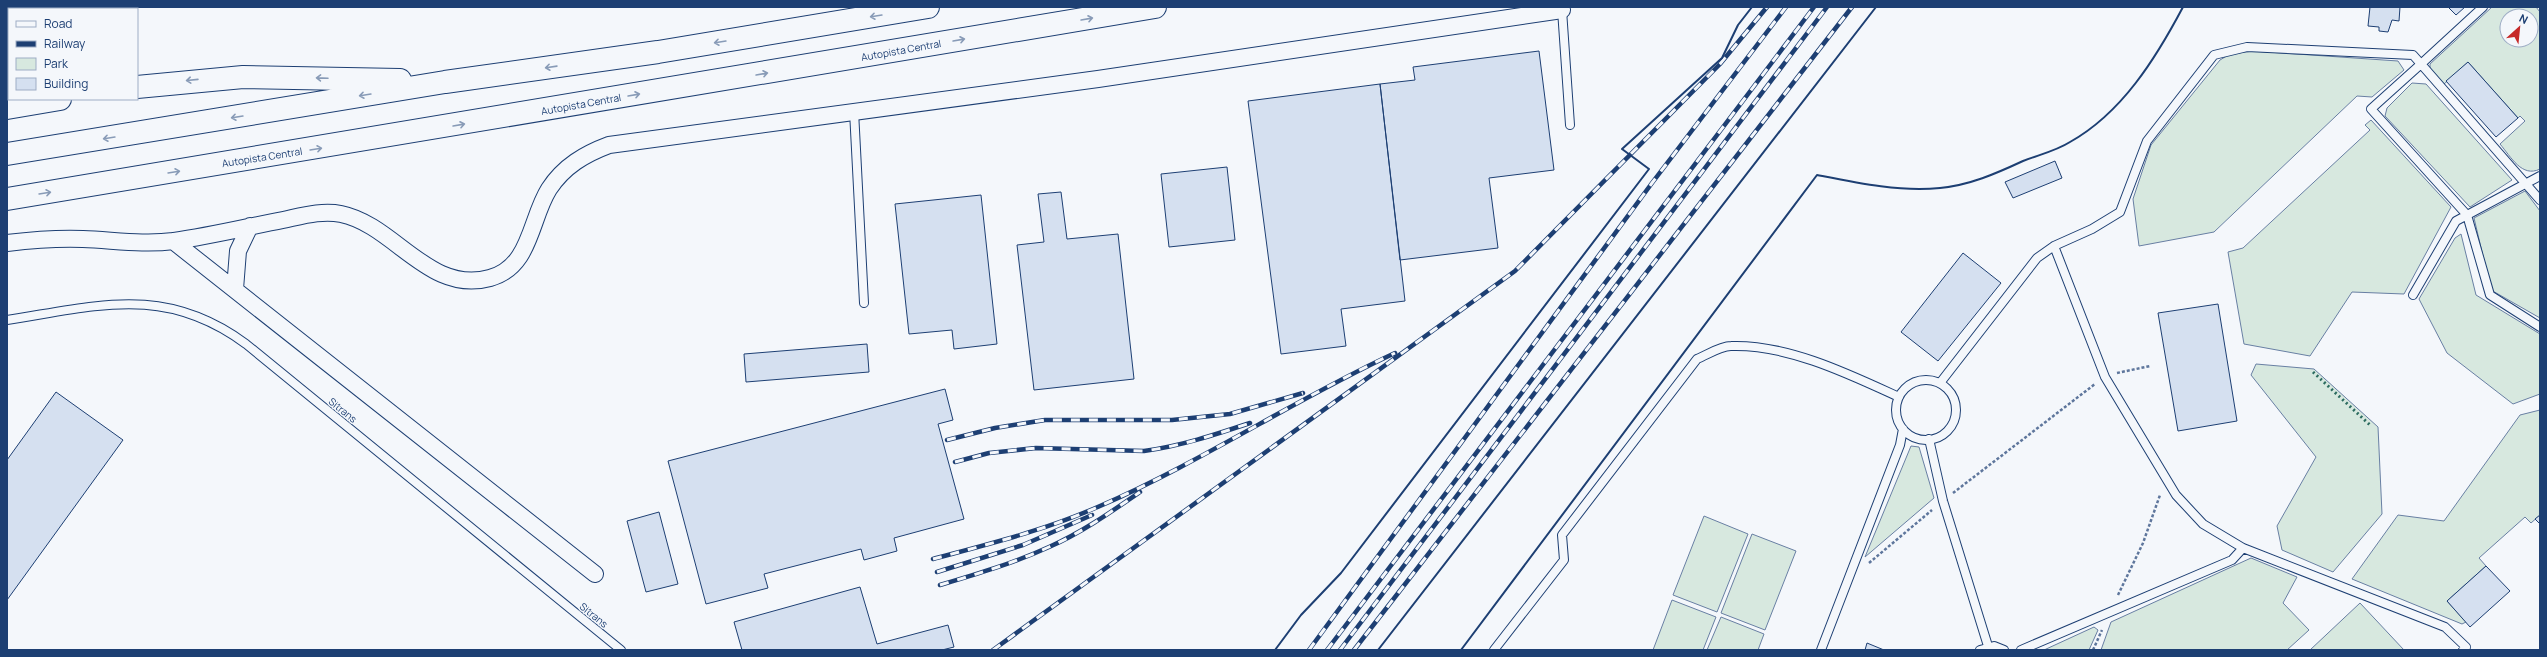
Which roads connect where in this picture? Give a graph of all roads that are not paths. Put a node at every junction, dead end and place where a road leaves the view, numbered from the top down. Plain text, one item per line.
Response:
1 (928, 7) edge
2 (1155, 7) edge
3 (2483, 7) edge
4 (1562, 10) joint
5 (2421, 64) junction
6 (445, 82) junction
7 (138, 87) edge
8 (54, 100) edge
9 (7, 108) edge
10 (854, 111) junction
11 (1570, 125) dead end
12 (7, 154) edge
13 (2540, 176) edge
14 (2525, 183) junction
15 (7, 199) edge
16 (2540, 200) edge
17 (2466, 215) junction
18 (250, 226) junction
19 (173, 241) junction
20 (7, 244) edge
21 (2054, 246) junction
22 (234, 289) junction
23 (2413, 295) dead end
24 (864, 303) dead end
25 (7, 320) edge
26 (2540, 327) edge
27 (1940, 383) junction
28 (1899, 397) junction
29 (1903, 429) junction
30 (1929, 439) junction
31 (2243, 548) junction
32 (595, 574) dead end
33 (1988, 646) junction
34 (621, 650) edge
35 (1494, 650) edge
36 (1821, 650) edge
37 (1980, 650) edge
38 (2004, 650) edge
39 (2021, 650) edge
40 (2463, 650) edge

1 -> 6 highway
15 -> 2 highway, Autopista Central
3 - 5 lane
4 - 10 street
4 - 11 lane
5 - 14 lane
5 - 17 lane
5 - 21 lane
6 -> 7 highway
6 -> 12 highway
8 - 9 highway
10 - 18 street
10 - 24 lane
13 - 14 lane
14 - 16 lane
14 - 17 lane
17 - 23 lane
17 - 26 lane
18 - 19 street
18 - 22 street
19 - 20 street
19 - 22 street
21 - 27 lane
21 - 31 lane
22 - 32 street
25 - 34 lane, Sitrans
27 - 28 lane
27 - 30 lane
28 - 29 lane
28 - 35 lane
29 - 30 lane
29 - 36 lane
30 - 33 lane
31 - 39 lane
31 - 40 lane
33 - 37 lane
33 - 38 lane

